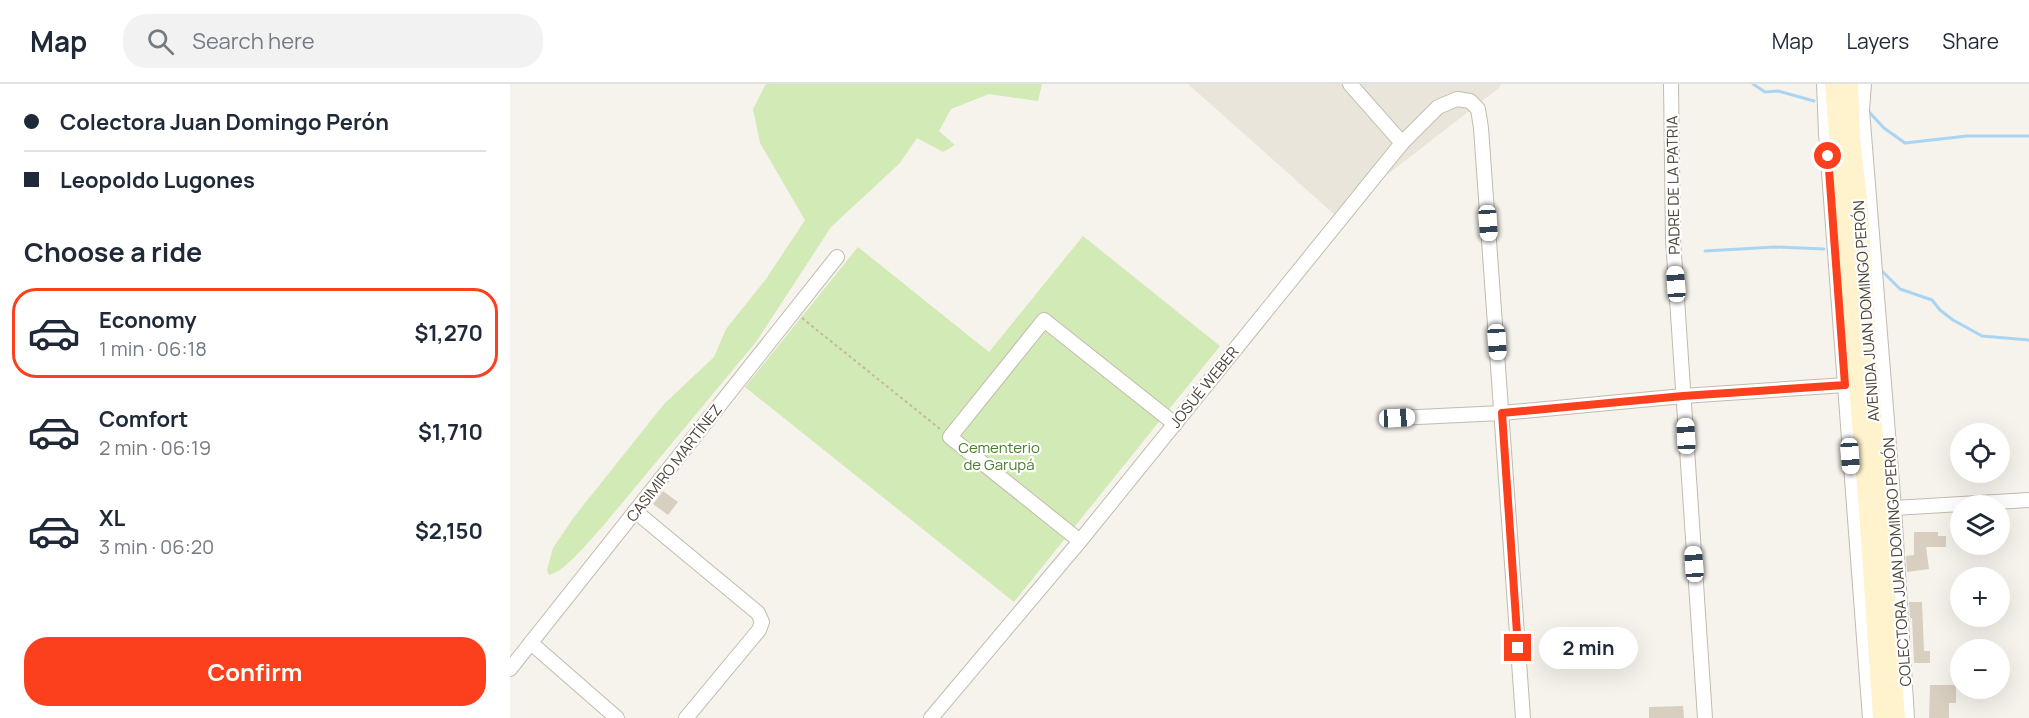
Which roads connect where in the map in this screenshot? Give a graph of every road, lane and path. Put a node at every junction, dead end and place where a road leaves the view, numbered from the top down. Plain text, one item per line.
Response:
1 (1350, 84) edge
2 (1671, 84) edge
3 (1824, 84) edge
4 (1834, 84) edge
5 (1849, 84) edge
6 (1864, 84) edge
7 (1402, 143) junction
8 (837, 257) dead end
9 (794, 312) junction
10 (1845, 385) junction
11 (1683, 396) junction
12 (1502, 413) junction
13 (1397, 418) dead end
14 (1175, 424) junction
15 (950, 437) junction
16 (2029, 500) edge
17 (1894, 508) junction
18 (635, 511) junction
19 (1080, 542) junction
20 (531, 643) junction
21 (510, 669) edge
22 (617, 718) edge
23 (686, 718) edge
24 (931, 718) edge
25 (1524, 718) edge
26 (1705, 718) edge
27 (1870, 718) edge
28 (1882, 718) edge
29 (1896, 718) edge
30 (1907, 718) edge

1 - 7 street
2 - 11 street, PADRE DE LA PATRIA
3 - 10 street
4 - 28 main road, AVENIDA JUAN DOMINGO PERÓN
5 - 29 main road, AVENIDA JUAN DOMINGO PERÓN
6 - 17 street, COLECTORA JUAN DOMINGO PERÓN
7 - 12 street, JOSUÉ WEBER
7 - 14 street, JOSUÉ WEBER
8 - 9 street, CASIMIRO MARTÍNEZ
9 - 15 path
9 - 18 street, CASIMIRO MARTÍNEZ
10 - 11 street
10 - 27 street
11 - 12 street
11 - 26 street, PADRE DE LA PATRIA
12 - 13 street
12 - 25 street
14 - 15 street
14 - 19 street, JOSUÉ WEBER
15 - 19 street
16 - 17 street
17 - 30 street, COLECTORA JUAN DOMINGO PERÓN
18 - 20 street, CASIMIRO MARTÍNEZ
18 - 23 street
19 - 24 street, JOSUÉ WEBER
20 - 21 street, CASIMIRO MARTÍNEZ
20 - 22 street

